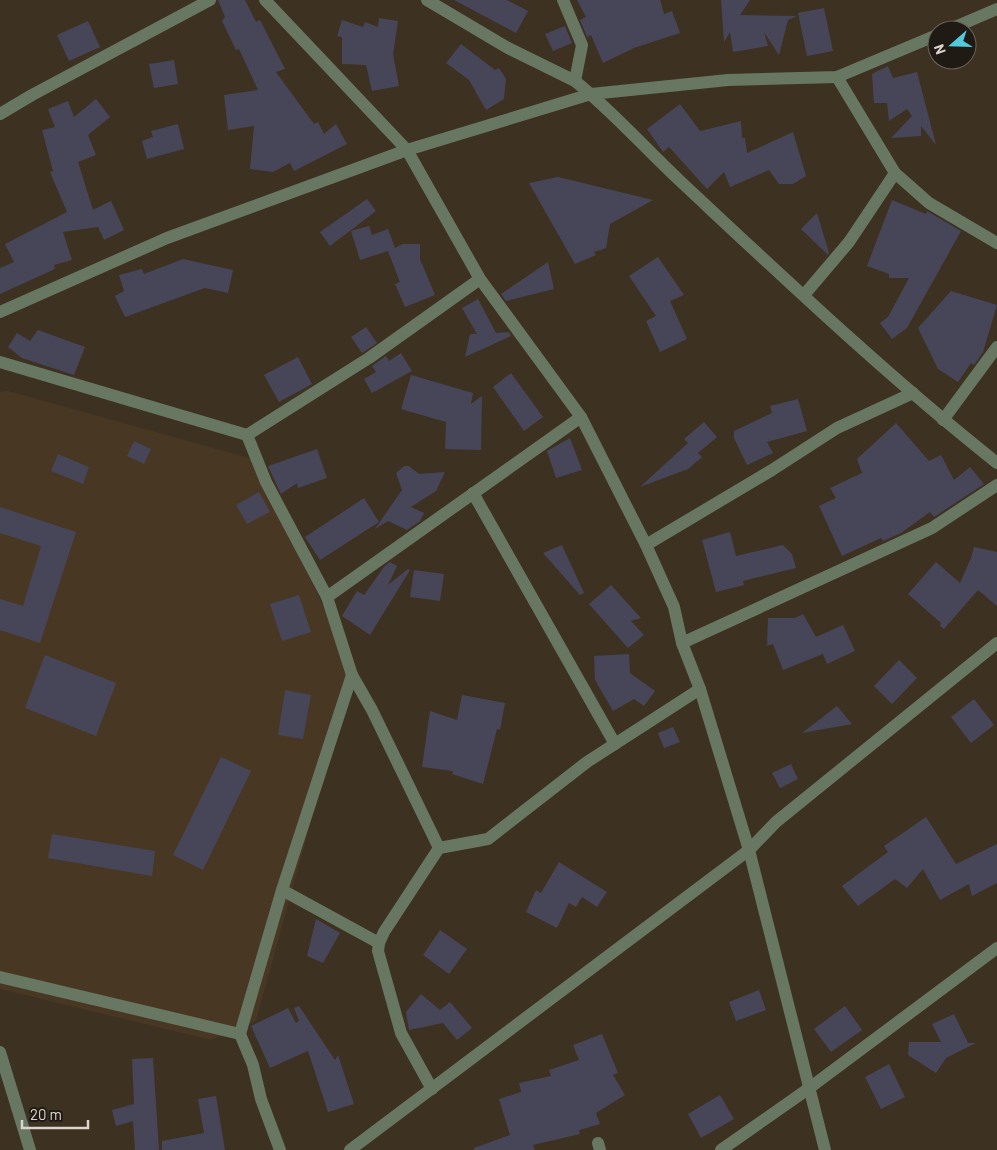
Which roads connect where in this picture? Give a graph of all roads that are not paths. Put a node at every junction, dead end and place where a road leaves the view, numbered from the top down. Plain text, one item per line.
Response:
1 (210, 0) edge
2 (265, 0) edge
3 (428, 0) edge
4 (563, 0) edge
5 (997, 9) edge
6 (971, 20) edge
7 (927, 38) edge
8 (837, 77) junction
9 (575, 81) junction
10 (591, 94) junction
11 (0, 114) edge
12 (406, 150) junction
13 (895, 173) junction
14 (997, 244) edge
15 (480, 279) junction
16 (804, 294) junction
17 (0, 312) edge
18 (997, 347) edge
19 (0, 362) edge
20 (913, 393) junction
21 (581, 417) junction
22 (943, 420) junction
23 (247, 435) junction
24 (997, 463) edge
25 (997, 485) edge
26 (473, 493) junction
27 (646, 545) junction
28 (327, 597) junction
29 (682, 643) junction
30 (997, 643) edge
31 (352, 675) junction
32 (700, 688) junction
33 (615, 744) junction
34 (439, 848) junction
35 (748, 850) junction
36 (282, 890) junction
37 (379, 943) junction
38 (997, 948) edge
39 (0, 977) edge
40 (240, 1034) junction
41 (0, 1052) edge
42 (808, 1089) junction
43 (432, 1090) junction
44 (30, 1150) edge
45 (280, 1150) edge
46 (350, 1150) edge
47 (721, 1150) edge
48 (825, 1150) edge

1 - 11 street
2 - 12 street
3 - 9 street
4 - 9 street
5 - 6 street
7 - 8 street
8 - 10 street
8 - 13 street
9 - 10 street
10 - 12 street
10 - 16 street
12 - 15 street
12 - 17 street
13 - 14 street
13 - 16 street
15 - 21 street
15 - 23 street
16 - 20 street
18 - 22 street
19 - 23 street
20 - 22 street
20 - 27 street
21 - 26 street
21 - 27 street
22 - 24 street
23 - 28 street
25 - 29 street
26 - 28 street
26 - 33 street
27 - 29 street
28 - 31 street
29 - 32 street
30 - 35 street
31 - 34 street
31 - 36 street
32 - 33 street
32 - 35 street
33 - 34 street
34 - 37 street
35 - 42 street
35 - 43 street
36 - 37 street
36 - 40 street
37 - 43 street
38 - 42 street
39 - 40 street
40 - 45 street
41 - 44 street
42 - 47 street
42 - 48 street
43 - 46 street

